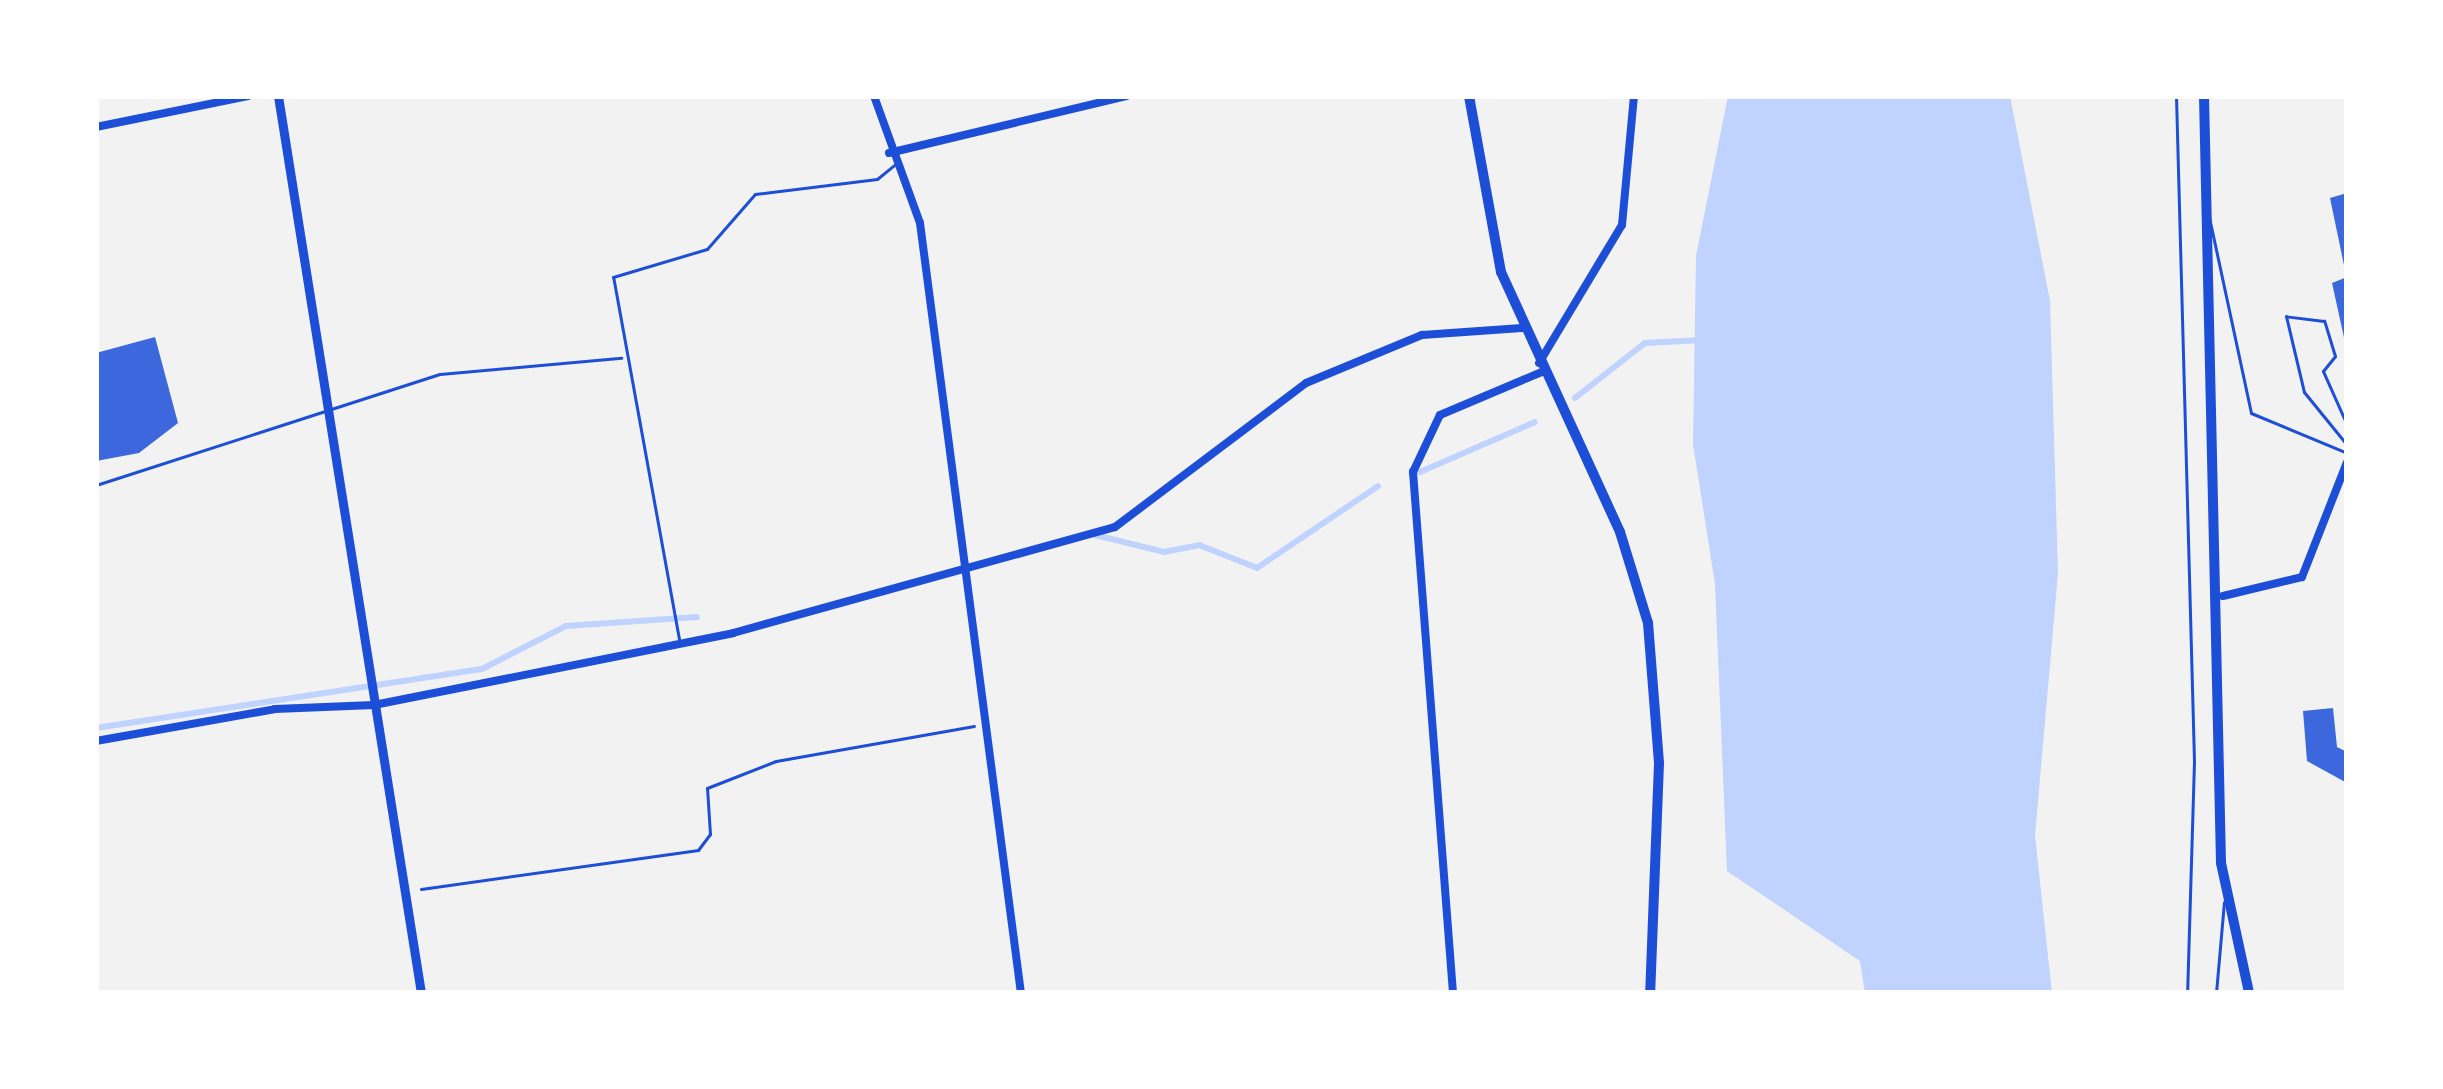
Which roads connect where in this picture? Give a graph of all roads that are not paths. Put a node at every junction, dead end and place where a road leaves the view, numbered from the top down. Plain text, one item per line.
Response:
1 (248, 96) edge
2 (278, 96) edge
3 (874, 96) edge
4 (1126, 96) edge
5 (1469, 96) edge
6 (1634, 96) edge
7 (2204, 96) edge
8 (96, 128) edge
9 (889, 153) junction
10 (896, 164) junction
11 (2207, 215) junction
12 (1522, 328) junction
13 (623, 358) junction
14 (1541, 370) junction
15 (326, 408) junction
16 (2347, 425) edge
17 (2347, 445) edge
18 (2347, 458) edge
19 (96, 484) edge
20 (969, 561) junction
21 (2223, 596) junction
22 (679, 643) junction
23 (373, 702) junction
24 (96, 741) edge
25 (2224, 902) junction
26 (421, 993) edge
27 (1021, 993) edge
28 (1453, 993) edge
29 (1651, 993) edge
30 (2216, 993) edge
31 (2249, 993) edge

1 - 8 street
2 - 15 street
3 - 9 street
4 - 9 street
5 - 12 main road
6 - 14 street
7 - 11 main road
9 - 10 street
10 - 13 lane
10 - 20 street
11 - 18 lane
11 - 21 main road
12 - 14 main road
12 - 20 street
13 - 15 lane
13 - 22 lane
14 - 28 street
14 - 29 main road
15 - 19 lane
15 - 23 street
16 - 17 lane
18 - 21 street
20 - 22 street
20 - 27 street
21 - 25 main road
22 - 23 street
23 - 24 street
23 - 26 street
25 - 30 lane
25 - 31 main road

